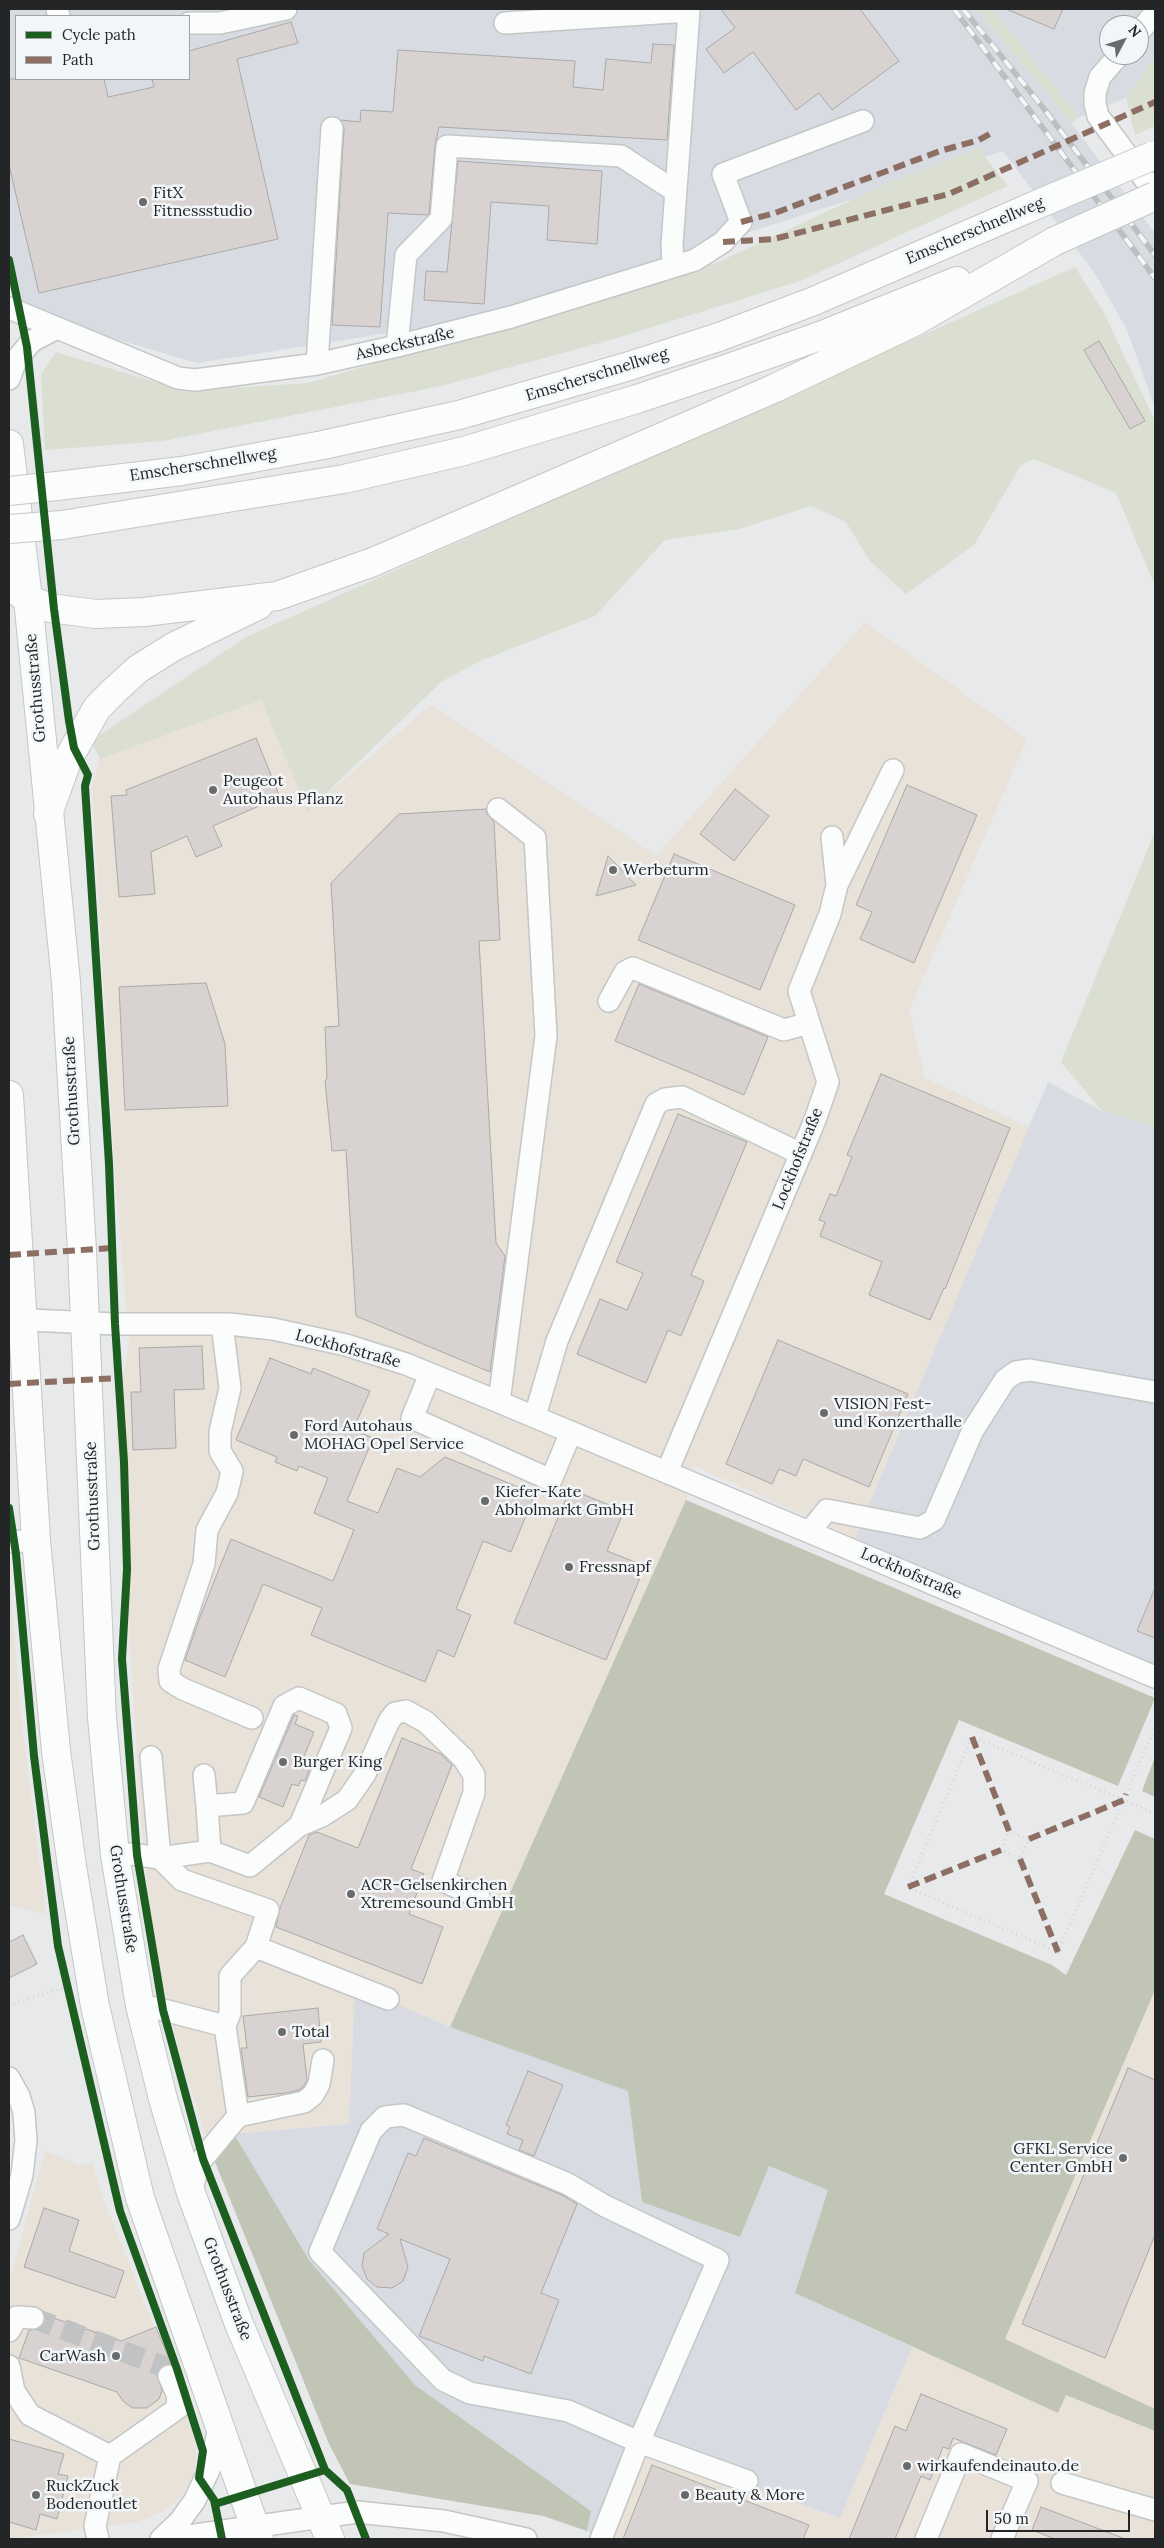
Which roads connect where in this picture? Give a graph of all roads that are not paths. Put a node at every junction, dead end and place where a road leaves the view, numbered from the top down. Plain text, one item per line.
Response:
1 (286, 9) edge
2 (190, 23) edge
3 (505, 23) dead end
4 (1110, 65) edge
5 (863, 121) dead end
6 (332, 128) dead end
7 (1154, 156) edge
8 (676, 191) junction
9 (1155, 194) edge
10 (1055, 241) junction
11 (674, 265) junction
12 (9, 308) edge
13 (57, 328) junction
14 (397, 346) junction
15 (317, 364) junction
16 (9, 379) edge
17 (9, 444) edge
18 (9, 491) edge
19 (9, 530) edge
20 (16, 563) edge
21 (18, 592) edge
22 (277, 596) junction
23 (893, 770) dead end
24 (498, 809) dead end
25 (48, 814) junction
26 (832, 837) dead end
27 (837, 886) junction
28 (609, 1001) dead end
29 (809, 1023) junction
30 (9, 1096) edge
31 (800, 1154) junction
32 (15, 1319) edge
33 (85, 1322) junction
34 (222, 1324) junction
35 (430, 1374) junction
36 (1155, 1392) edge
37 (500, 1402) junction
38 (535, 1416) junction
39 (571, 1432) junction
40 (667, 1472) junction
41 (810, 1531) junction
42 (36, 1540) junction
43 (9, 1542) edge
44 (1155, 1677) edge
45 (252, 1718) dead end
46 (151, 1757) dead end
47 (204, 1775) dead end
48 (207, 1806) junction
49 (300, 1825) junction
50 (210, 1851) junction
51 (115, 1855) junction
52 (160, 1858) junction
53 (479, 1897) dead end
54 (256, 1947) junction
55 (388, 1999) dead end
56 (140, 2006) junction
57 (225, 2026) junction
58 (323, 2060) dead end
59 (9, 2078) edge
60 (238, 2116) junction
61 (190, 2193) junction
62 (9, 2219) edge
63 (33, 2318) tunnel mouth
64 (9, 2331) edge
65 (9, 2366) edge
66 (169, 2376) tunnel mouth
67 (219, 2425) junction
68 (639, 2442) junction
69 (110, 2456) junction
70 (747, 2481) dead end
71 (1062, 2483) dead end
72 (1155, 2510) edge
73 (326, 2528) edge
74 (257, 2534) edge
75 (98, 2539) edge
76 (161, 2539) edge
77 (167, 2539) edge
78 (526, 2539) edge
79 (601, 2539) edge
80 (926, 2539) edge
81 (1002, 2539) edge

1 - 2 street
3 - 8 street
4 - 9 street
5 - 11 street, Asbeckstraße
6 - 15 street
7 - 18 main road, Emscherschnellweg, bridge
8 - 11 street
8 - 14 street
9 - 10 main road, Emscherschnellweg, bridge
10 - 19 main road, Emscherschnellweg, bridge
10 - 22 main road
11 - 14 street, Asbeckstraße
12 - 13 street, Asbeckstraße
13 - 15 street, Asbeckstraße
13 - 16 street
14 - 15 street, Asbeckstraße
17 - 20 main road, Grothusstraße
20 - 21 main road, Grothusstraße
21 - 22 main road
21 - 25 main road, Grothusstraße
22 - 25 main road
23 - 27 street
24 - 37 street
25 - 33 main road, Grothusstraße
26 - 27 street, Lockhofstraße
27 - 29 street, Lockhofstraße
28 - 29 street
29 - 31 street, Lockhofstraße
30 - 32 main road
31 - 38 street
31 - 40 street, Lockhofstraße
32 - 33 street, Lockhofstraße
32 - 42 main road
33 - 34 street, Lockhofstraße
33 - 51 main road, Grothusstraße
34 - 35 street, Lockhofstraße
34 - 45 street
35 - 37 street, Lockhofstraße
35 - 39 street
36 - 41 street
37 - 38 street, Lockhofstraße
38 - 39 street, Lockhofstraße
39 - 40 street, Lockhofstraße
40 - 41 street, Lockhofstraße
41 - 44 street, Lockhofstraße
42 - 43 street
42 - 67 main road
46 - 52 street
47 - 48 street
48 - 49 street
48 - 50 street
49 - 50 street
49 - 53 street
50 - 52 street
51 - 52 street
51 - 56 main road, Grothusstraße
52 - 54 street
54 - 55 street
54 - 57 street
56 - 57 street
56 - 61 main road, Grothusstraße
57 - 60 street
58 - 60 street
59 - 62 street
60 - 61 street
61 - 73 main road, Grothusstraße
63 - 64 street
65 - 69 street
66 - 69 street
67 - 74 main road
67 - 76 street
68 - 68 street
68 - 70 street
68 - 79 street
69 - 75 street
71 - 72 street
73 - 74 street
73 - 78 street
74 - 77 street
80 - 81 street

